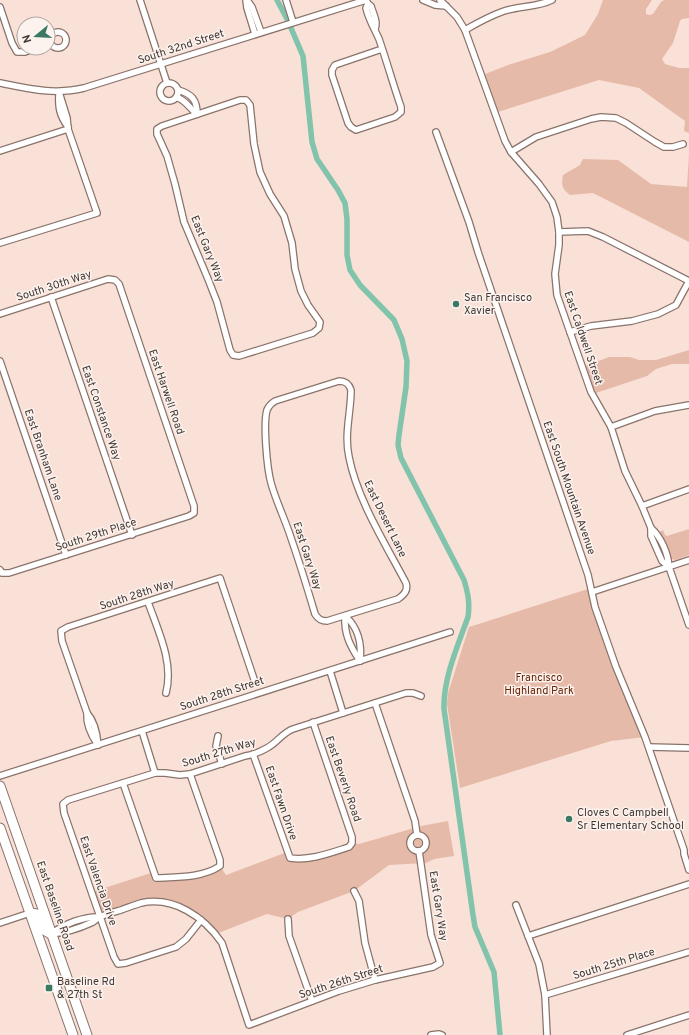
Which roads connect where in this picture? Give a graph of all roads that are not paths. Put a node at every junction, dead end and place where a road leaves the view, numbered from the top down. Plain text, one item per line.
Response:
1 (140, 0) edge
2 (247, 0) edge
3 (286, 0) edge
4 (440, 0) edge
5 (552, 0) edge
6 (367, 1) edge
7 (427, 1) edge
8 (446, 6) junction
9 (0, 7) edge
10 (291, 23) junction
11 (465, 30) junction
12 (258, 33) junction
13 (382, 49) junction
14 (16, 50) edge
15 (160, 65) junction
16 (0, 83) edge
17 (167, 83) junction
18 (178, 90) junction
19 (59, 92) junction
20 (176, 97) junction
21 (197, 114) junction
22 (68, 129) junction
23 (436, 132) dead end
24 (683, 144) dead end
25 (0, 151) edge
26 (511, 152) junction
27 (559, 232) junction
28 (0, 243) edge
29 (115, 280) joint
30 (689, 281) edge
31 (51, 298) junction
32 (0, 314) edge
33 (570, 332) junction
34 (0, 361) edge
35 (270, 404) joint
36 (689, 405) edge
37 (611, 427) junction
38 (689, 489) edge
39 (642, 506) junction
40 (194, 513) joint
41 (132, 535) junction
42 (66, 555) junction
43 (689, 560) edge
44 (669, 567) junction
45 (1, 571) edge
46 (592, 592) junction
47 (148, 602) junction
48 (345, 616) junction
49 (689, 625) edge
50 (450, 632) dead end
51 (358, 636) junction
52 (348, 640) junction
53 (360, 661) junction
54 (330, 671) junction
55 (255, 682) dead end
56 (166, 694) dead end
57 (421, 696) dead end
58 (375, 703) junction
59 (343, 713) junction
60 (312, 722) junction
61 (142, 731) junction
62 (218, 736) dead end
63 (98, 745) junction
64 (649, 748) junction
65 (689, 748) edge
66 (253, 754) junction
67 (222, 764) junction
68 (155, 773) junction
69 (190, 774) junction
70 (0, 776) edge
71 (123, 783) junction
72 (0, 786) edge
73 (63, 804) joint
74 (0, 828) edge
75 (417, 835) junction
76 (419, 851) junction
77 (687, 852) edge
78 (290, 858) joint
79 (689, 870) edge
80 (689, 884) edge
81 (354, 891) dead end
82 (38, 896) junction
83 (516, 906) dead end
84 (30, 913) junction
85 (100, 917) junction
86 (288, 919) dead end
87 (201, 920) junction
88 (0, 923) edge
89 (51, 934) junction
90 (528, 936) junction
91 (689, 952) edge
92 (44, 953) junction
93 (440, 964) joint
94 (375, 980) junction
95 (545, 995) junction
96 (312, 1001) junction
97 (689, 1015) edge
98 (73, 1035) edge
99 (87, 1035) edge
100 (431, 1035) edge
101 (442, 1035) edge
102 (547, 1035) edge
103 (627, 1035) edge

1 - 15 street
2 - 12 street
3 - 10 street
4 - 8 street, East Caldwell Street
5 - 11 street
6 - 10 street, South 32nd Street
6 - 13 street
7 - 8 street
8 - 11 street, East Caldwell Street
9 - 14 street
10 - 12 street, South 32nd Street
11 - 26 street, East Caldwell Street
12 - 15 street, South 32nd Street
13 - 13 street
15 - 17 street
15 - 19 street, South 32nd Street
16 - 19 street, South 32nd Street
17 - 18 street
17 - 20 street
18 - 20 street
18 - 21 street
19 - 22 street
20 - 21 street
21 - 21 street, East Gary Way
22 - 25 street
22 - 28 street
23 - 46 street, East South Mountain Avenue
24 - 26 street
26 - 27 street, East Caldwell Street
27 - 30 street
27 - 33 street, East Caldwell Street
29 - 31 street, South 30th Way
29 - 40 street, East Harwell Road
30 - 33 street
31 - 32 street, South 30th Way
31 - 41 street, East Constance Way
33 - 37 street, East Caldwell Street
34 - 42 street, East Branham Lane
35 - 48 street, East Gary Way
35 - 48 street, East Desert Lane
36 - 37 street
37 - 39 street, East Caldwell Street
38 - 39 street
39 - 44 street, East Caldwell Street
40 - 41 street, South 29th Place
41 - 42 street, South 29th Place
42 - 45 street, South 29th Place
43 - 44 street
44 - 46 street
44 - 49 street, East Caldwell Street
46 - 64 street, East South Mountain Avenue
47 - 55 street, South 28th Way
47 - 56 street
47 - 63 street, South 28th Way
48 - 51 street
48 - 52 street
50 - 53 street, South 28th Street
51 - 52 street
51 - 53 street
52 - 53 street
53 - 54 street, South 28th Street
54 - 59 street
54 - 61 street, South 28th Street
57 - 58 street, South 27th Way
58 - 59 street, South 27th Way
58 - 75 street, East Gary Way
59 - 60 street, South 27th Way
60 - 66 street, South 27th Way
60 - 78 street, East Beverly Road
61 - 63 street, South 28th Street
61 - 68 street
62 - 67 street
63 - 70 street, South 28th Street
64 - 65 street
64 - 77 street, East South Mountain Avenue
66 - 67 street, South 27th Way
66 - 78 street, East Fawn Drive
67 - 69 street, South 27th Way
68 - 69 street, South 27th Way
68 - 71 street, South 27th Way
69 - 71 street
71 - 73 street, South 27th Way
72 - 82 main road, East Baseline Road
73 - 85 street, East Valencia Drive
74 - 84 main road
75 - 76 street, East Gary Way
75 - 76 street, East Gary Way
76 - 93 street, East Gary Way
77 - 79 street, East South Mountain Avenue
80 - 90 street
81 - 94 street
82 - 84 main road
82 - 89 main road, East Baseline Road
83 - 90 street
84 - 88 street
84 - 89 main road
84 - 92 main road
85 - 87 street
85 - 87 street, East Valencia Drive
85 - 89 street
86 - 96 street
87 - 96 street, South 26th Street
89 - 92 main road
89 - 99 main road, East Baseline Road
90 - 95 street
91 - 95 street, South 25th Place
92 - 98 main road
93 - 94 street, South 26th Street
94 - 96 street, South 26th Street
95 - 102 street
97 - 103 street
100 - 101 street

